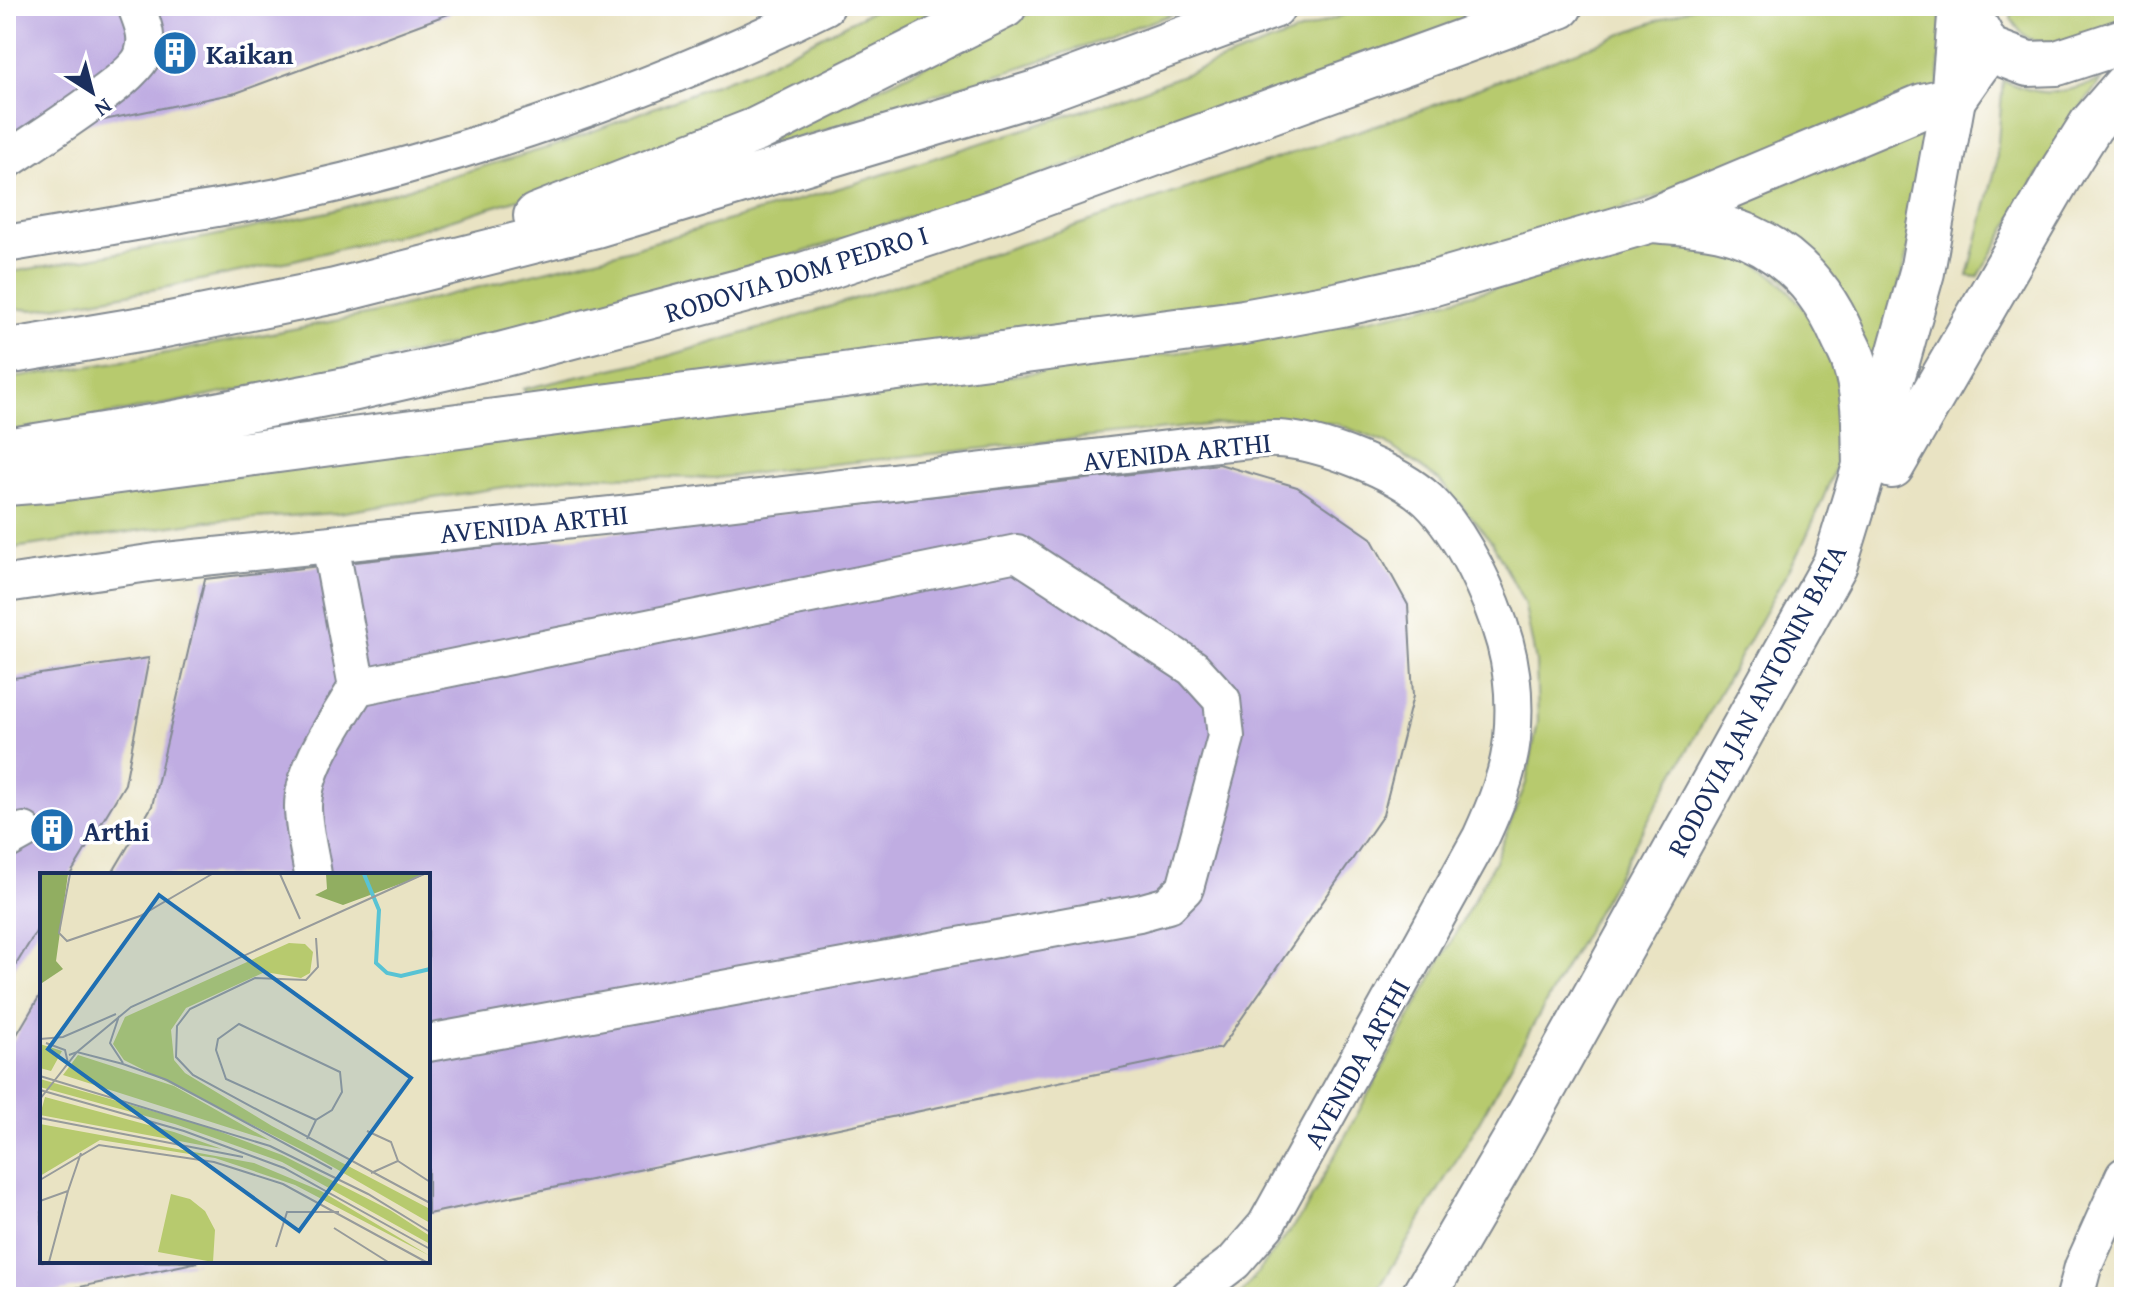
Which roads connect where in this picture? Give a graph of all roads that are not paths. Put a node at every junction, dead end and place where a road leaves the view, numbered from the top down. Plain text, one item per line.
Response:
1 (136, 6) edge
2 (826, 6) edge
3 (1004, 6) edge
4 (1273, 6) edge
5 (1560, 6) edge
6 (1962, 6) edge
7 (1990, 6) edge
8 (2124, 41) edge
9 (1988, 49) junction
10 (2124, 87) edge
11 (1953, 99) junction
12 (6, 161) edge
13 (1651, 220) junction
14 (6, 244) edge
15 (335, 291) junction
16 (6, 352) edge
17 (6, 451) edge
18 (1878, 467) junction
19 (6, 483) edge
20 (330, 544) junction
21 (6, 584) edge
22 (357, 687) junction
23 (313, 873) edge
24 (430, 1043) edge
25 (2124, 1176) edge
26 (1188, 1297) edge
27 (1423, 1297) edge
28 (2075, 1297) edge

1 - 12 street
2 - 14 street
3 - 15 main road
4 - 15 main road
5 - 17 main road, RODOVIA DOM PEDRO I
6 - 9 main road
6 - 11 main road, RODOVIA JAN ANTONIN BATA
7 - 9 main road
8 - 9 main road
9 - 11 main road
9 - 18 main road
10 - 18 main road
11 - 13 main road
11 - 18 main road, RODOVIA JAN ANTONIN BATA
13 - 18 main road
13 - 19 main road
15 - 16 main road
18 - 27 main road, RODOVIA JAN ANTONIN BATA
20 - 21 street, AVENIDA ARTHI
20 - 22 street
20 - 26 street, AVENIDA ARTHI
22 - 23 street
22 - 24 street
25 - 28 street

